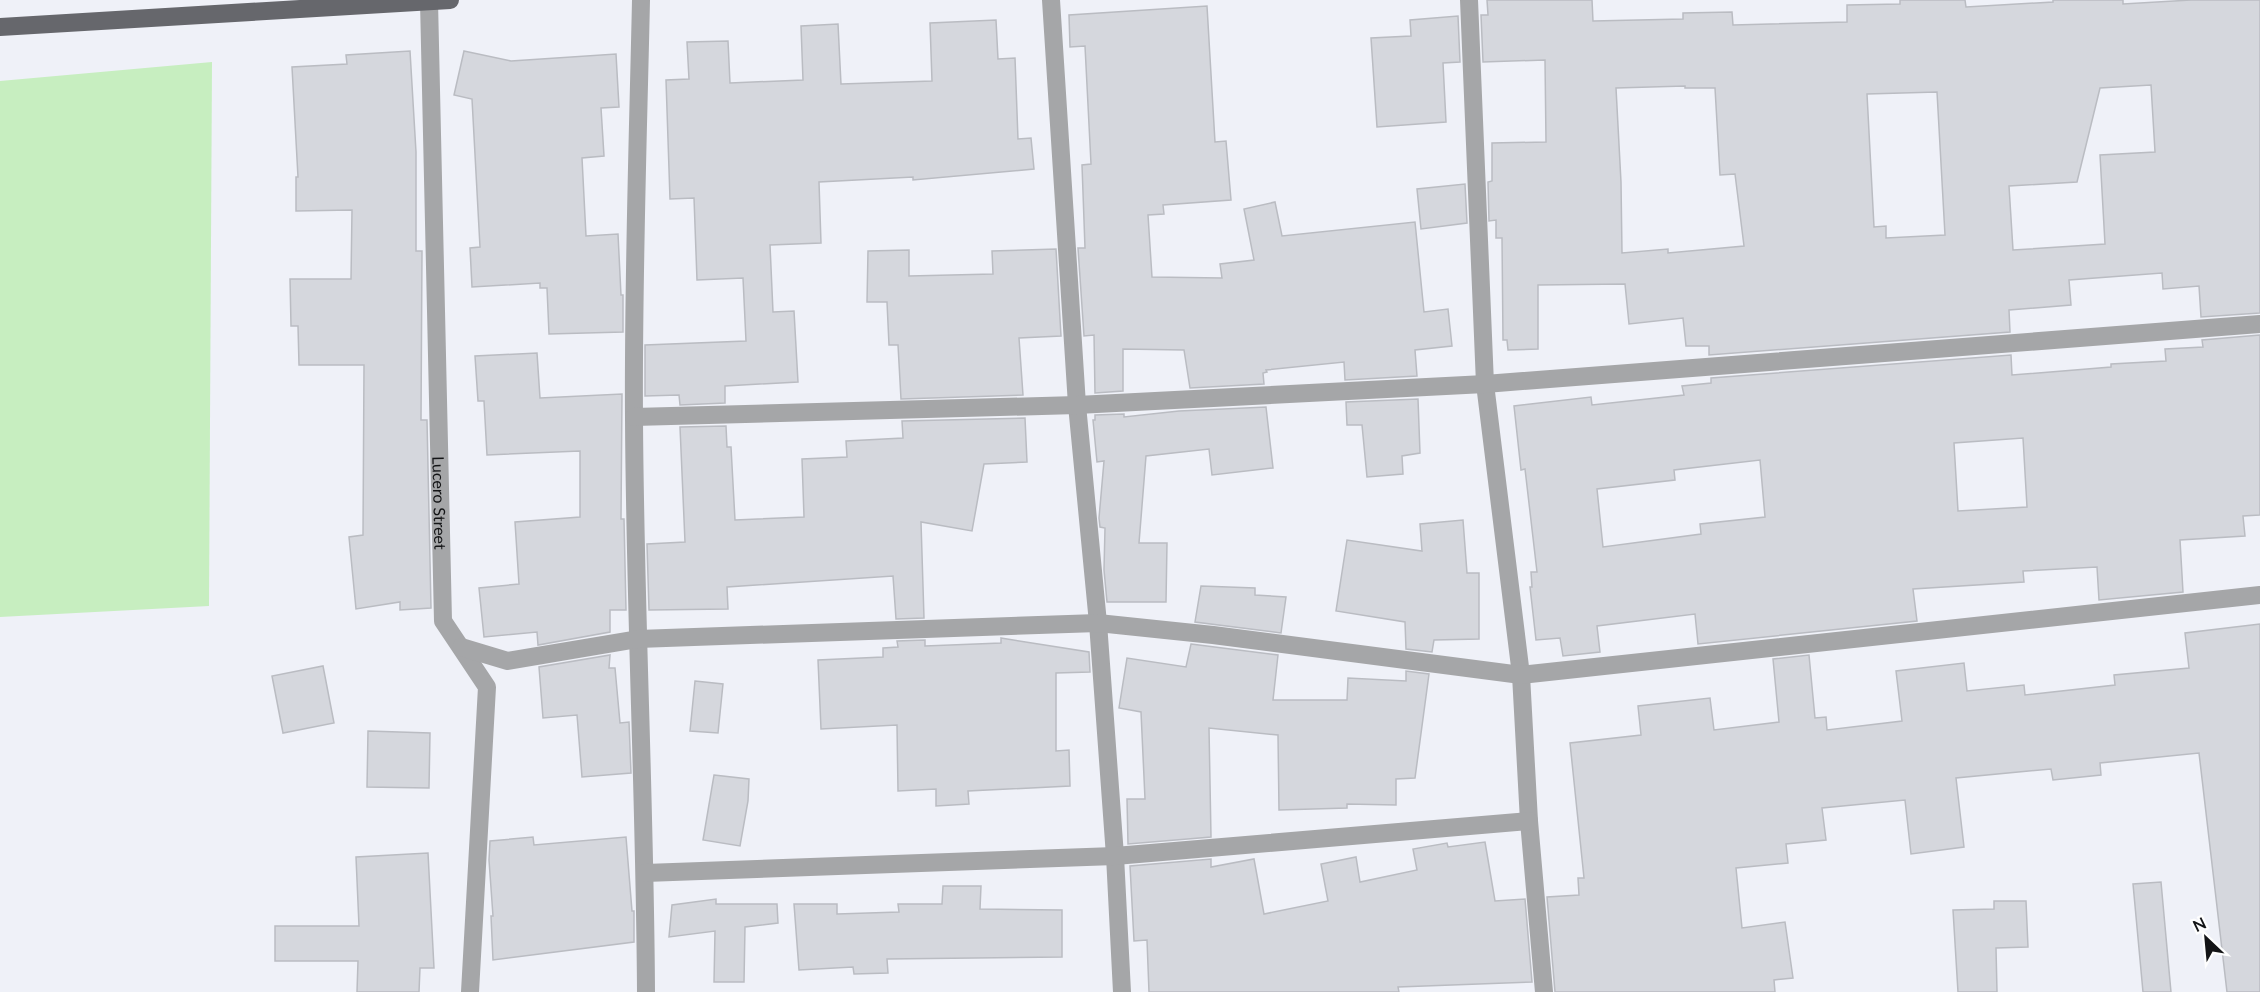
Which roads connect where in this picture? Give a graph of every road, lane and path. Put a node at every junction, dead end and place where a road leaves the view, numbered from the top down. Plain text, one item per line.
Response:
1 (450, 0) edge
2 (640, 0) edge
3 (1051, 0) edge
4 (1469, 0) edge
5 (429, 1) edge
6 (0, 27) edge
7 (2260, 324) edge
8 (1485, 384) junction
9 (1077, 405) junction
10 (634, 417) junction
11 (2260, 595) edge
12 (1098, 623) junction
13 (638, 639) junction
14 (461, 647) junction
15 (1521, 675) junction
16 (1529, 821) junction
17 (1115, 856) junction
18 (645, 873) junction
19 (470, 992) edge
20 (646, 992) edge
21 (1122, 992) edge
22 (1544, 992) edge

1 - 5 main road
2 - 10 street
3 - 9 street
4 - 8 street
5 - 6 main road
5 - 14 street, Lucero Street
7 - 8 street
8 - 9 street
8 - 15 street
9 - 10 street
9 - 12 street
10 - 13 street
11 - 15 street
12 - 13 street
12 - 15 street
12 - 17 street
13 - 14 street
13 - 18 street
14 - 19 street, Lucero Street
15 - 16 street
16 - 17 street
16 - 22 street
17 - 18 street
17 - 21 street
18 - 20 street

